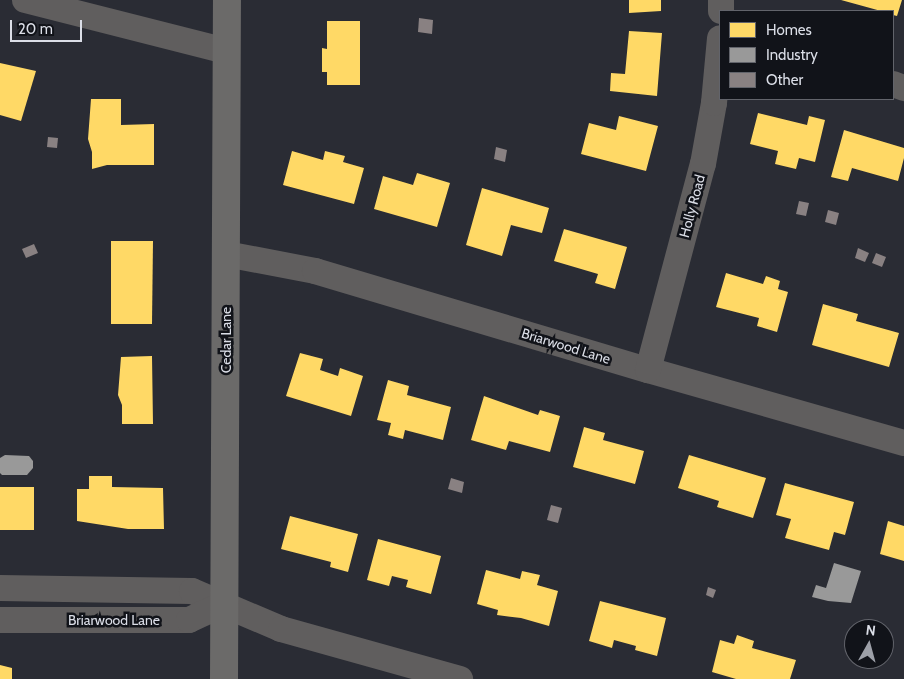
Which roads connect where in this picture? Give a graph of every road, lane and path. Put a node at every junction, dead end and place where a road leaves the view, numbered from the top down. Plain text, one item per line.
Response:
1 (24, 0) edge
2 (227, 0) edge
3 (719, 49) edge
4 (227, 51) junction
5 (226, 254) junction
6 (648, 370) junction
7 (904, 443) edge
8 (0, 588) edge
9 (225, 603) junction
10 (0, 620) edge
11 (224, 679) edge
12 (460, 679) edge

1 - 4 street
2 - 4 main road, Cedar Lane
3 - 6 street, Holly Road
4 - 5 main road, Cedar Lane
5 - 6 street, Briarwood Lane
5 - 9 main road, Cedar Lane
6 - 7 street, Briarwood Lane
8 - 9 street
9 - 10 street, Briarwood Lane
9 - 11 main road, Cedar Lane
9 - 12 street

